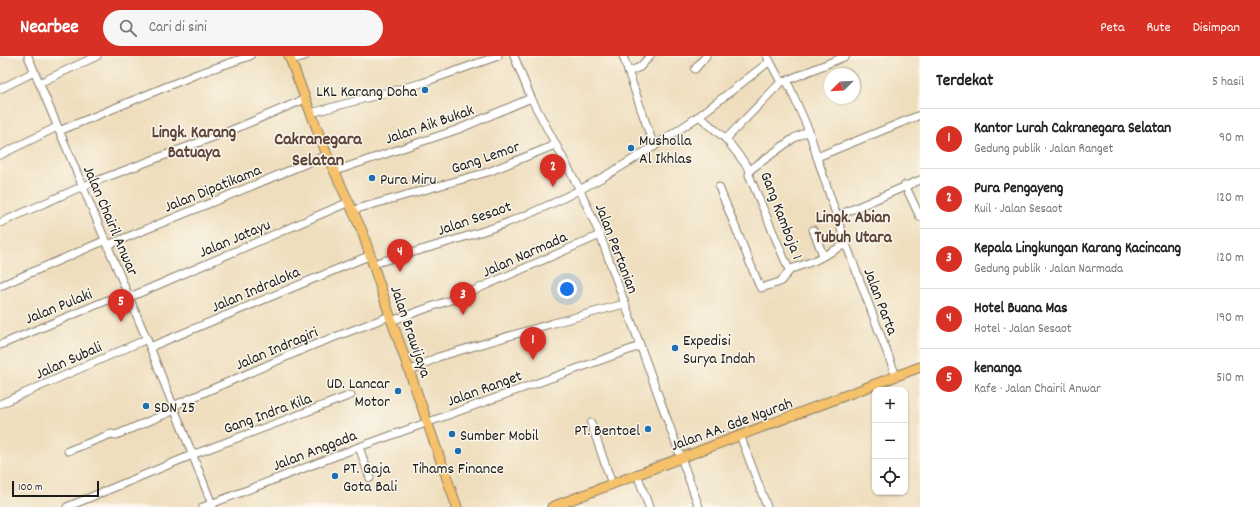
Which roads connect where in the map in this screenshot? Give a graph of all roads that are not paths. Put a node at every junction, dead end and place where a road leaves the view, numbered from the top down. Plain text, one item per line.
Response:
1 (28, 56) edge
2 (97, 56) edge
3 (250, 56) edge
4 (305, 56) edge
5 (498, 56) edge
6 (514, 56) edge
7 (623, 56) edge
8 (650, 56) edge
9 (706, 56) edge
10 (846, 56) edge
11 (290, 58) edge
12 (768, 58) edge
13 (695, 69) dead end
14 (34, 72) junction
15 (628, 72) junction
16 (784, 81) junction
17 (39, 83) junction
18 (0, 89) edge
19 (531, 98) junction
20 (305, 99) junction
21 (311, 113) junction
22 (920, 115) edge
23 (699, 116) junction
24 (58, 129) junction
25 (809, 131) junction
26 (726, 139) junction
27 (555, 145) junction
28 (654, 147) junction
29 (0, 155) edge
30 (327, 155) junction
31 (818, 157) junction
32 (750, 170) junction
33 (335, 171) junction
34 (920, 180) edge
35 (83, 186) junction
36 (905, 186) junction
37 (719, 187) dead end
38 (580, 190) junction
39 (351, 206) junction
40 (836, 214) junction
41 (920, 218) edge
42 (0, 223) edge
43 (813, 230) dead end
44 (600, 235) junction
45 (107, 242) junction
46 (846, 244) junction
47 (823, 256) junction
48 (372, 260) junction
49 (789, 270) junction
50 (0, 286) edge
51 (128, 294) junction
52 (624, 304) junction
53 (391, 318) junction
54 (149, 343) junction
55 (0, 345) edge
56 (640, 346) junction
57 (920, 367) edge
58 (410, 371) junction
59 (896, 376) junction
60 (351, 395) dead end
61 (0, 404) edge
62 (174, 408) junction
63 (428, 422) junction
64 (591, 424) dead end
65 (740, 435) junction
66 (360, 447) junction
67 (68, 451) dead end
68 (192, 455) junction
69 (681, 457) junction
70 (637, 474) junction
71 (370, 478) dead end
72 (612, 484) junction
73 (212, 505) edge
74 (67, 507) edge
75 (203, 507) edge
76 (458, 507) edge
77 (552, 507) edge
78 (649, 507) edge
79 (699, 507) edge
80 (767, 507) edge

1 - 14 street, Jalan Chairil Anwar
2 - 17 street
3 - 24 street
4 - 11 street
5 - 21 street
6 - 19 street, Jalan Pertanian
7 - 15 street
8 - 15 street
9 - 13 street
10 - 16 street
11 - 20 main road, Jalan Brawijaya
12 - 16 street, Jalan Parta
12 - 23 street, Jalan Sesaot
14 - 17 street, Jalan Chairil Anwar
14 - 18 street
15 - 28 street
16 - 25 street, Jalan Parta
16 - 26 street
17 - 24 street, Jalan Chairil Anwar
19 - 27 street, Jalan Pertanian
19 - 33 street, Jalan Aik Bukak
20 - 21 main road, Jalan Brawijaya
20 - 35 street
21 - 30 main road, Jalan Brawijaya
22 - 31 street
23 - 26 street
23 - 28 street, Jalan Sesaot
24 - 29 street
24 - 35 street, Jalan Chairil Anwar
25 - 31 street, Jalan Parta
25 - 32 street
26 - 32 street
27 - 38 street, Jalan Pertanian
27 - 39 street, Gang Lemor
28 - 38 street, Jalan Sesaot
30 - 33 main road, Jalan Brawijaya
30 - 45 street, Jalan Dipatikama
31 - 40 street, Jalan Parta
32 - 49 street, Gang Kamboja 1
33 - 39 main road, Jalan Brawijaya
34 - 36 street
35 - 42 street
35 - 45 street, Jalan Chairil Anwar
36 - 40 street
36 - 41 street
37 - 49 street
38 - 44 street, Jalan Pertanian
38 - 48 street, Jalan Sesaot
39 - 48 main road, Jalan Brawijaya
39 - 51 street, Jalan Jatayu
40 - 46 street, Jalan Parta
43 - 47 street
44 - 52 street, Jalan Pertanian
44 - 53 street, Jalan Narmada
45 - 50 street, Jalan Dipatikama
45 - 51 street, Jalan Chairil Anwar
46 - 47 street
46 - 59 street, Jalan Parta
47 - 49 street
48 - 53 main road, Jalan Brawijaya
48 - 54 street, Jalan Indraloka
51 - 54 street, Jalan Chairil Anwar
51 - 55 street, Jalan Pulaki
52 - 56 street, Jalan Pertanian
52 - 58 street
53 - 58 main road, Jalan Brawijaya
53 - 62 street, Jalan Indragiri
54 - 61 street, Jalan Subali
54 - 62 street, Jalan Chairil Anwar
56 - 63 street, Jalan Ranget
56 - 69 street, Jalan Pertanian
57 - 59 main road, Jalan AA. Gde Ngurah
58 - 63 main road, Jalan Brawijaya
59 - 65 main road, Jalan AA. Gde Ngurah
60 - 68 street, Gang Indra Kila
62 - 67 street, Jalan Indragiri
62 - 68 street, Jalan Chairil Anwar
63 - 66 street, Jalan Anggada
63 - 76 main road, Jalan Brawijaya
64 - 72 street
65 - 69 main road, Jalan AA. Gde Ngurah
65 - 80 street
66 - 71 street
66 - 73 street, Jalan Anggada
68 - 73 street, Jalan Chairil Anwar
68 - 74 street, Gang Indra Kila
69 - 70 main road, Jalan AA. Gde Ngurah
69 - 79 street, Jalan Pertanian
70 - 72 main road, Jalan AA. Gde Ngurah
70 - 78 street
72 - 77 main road, Jalan AA. Gde Ngurah
73 - 75 street, Jalan Anggada

